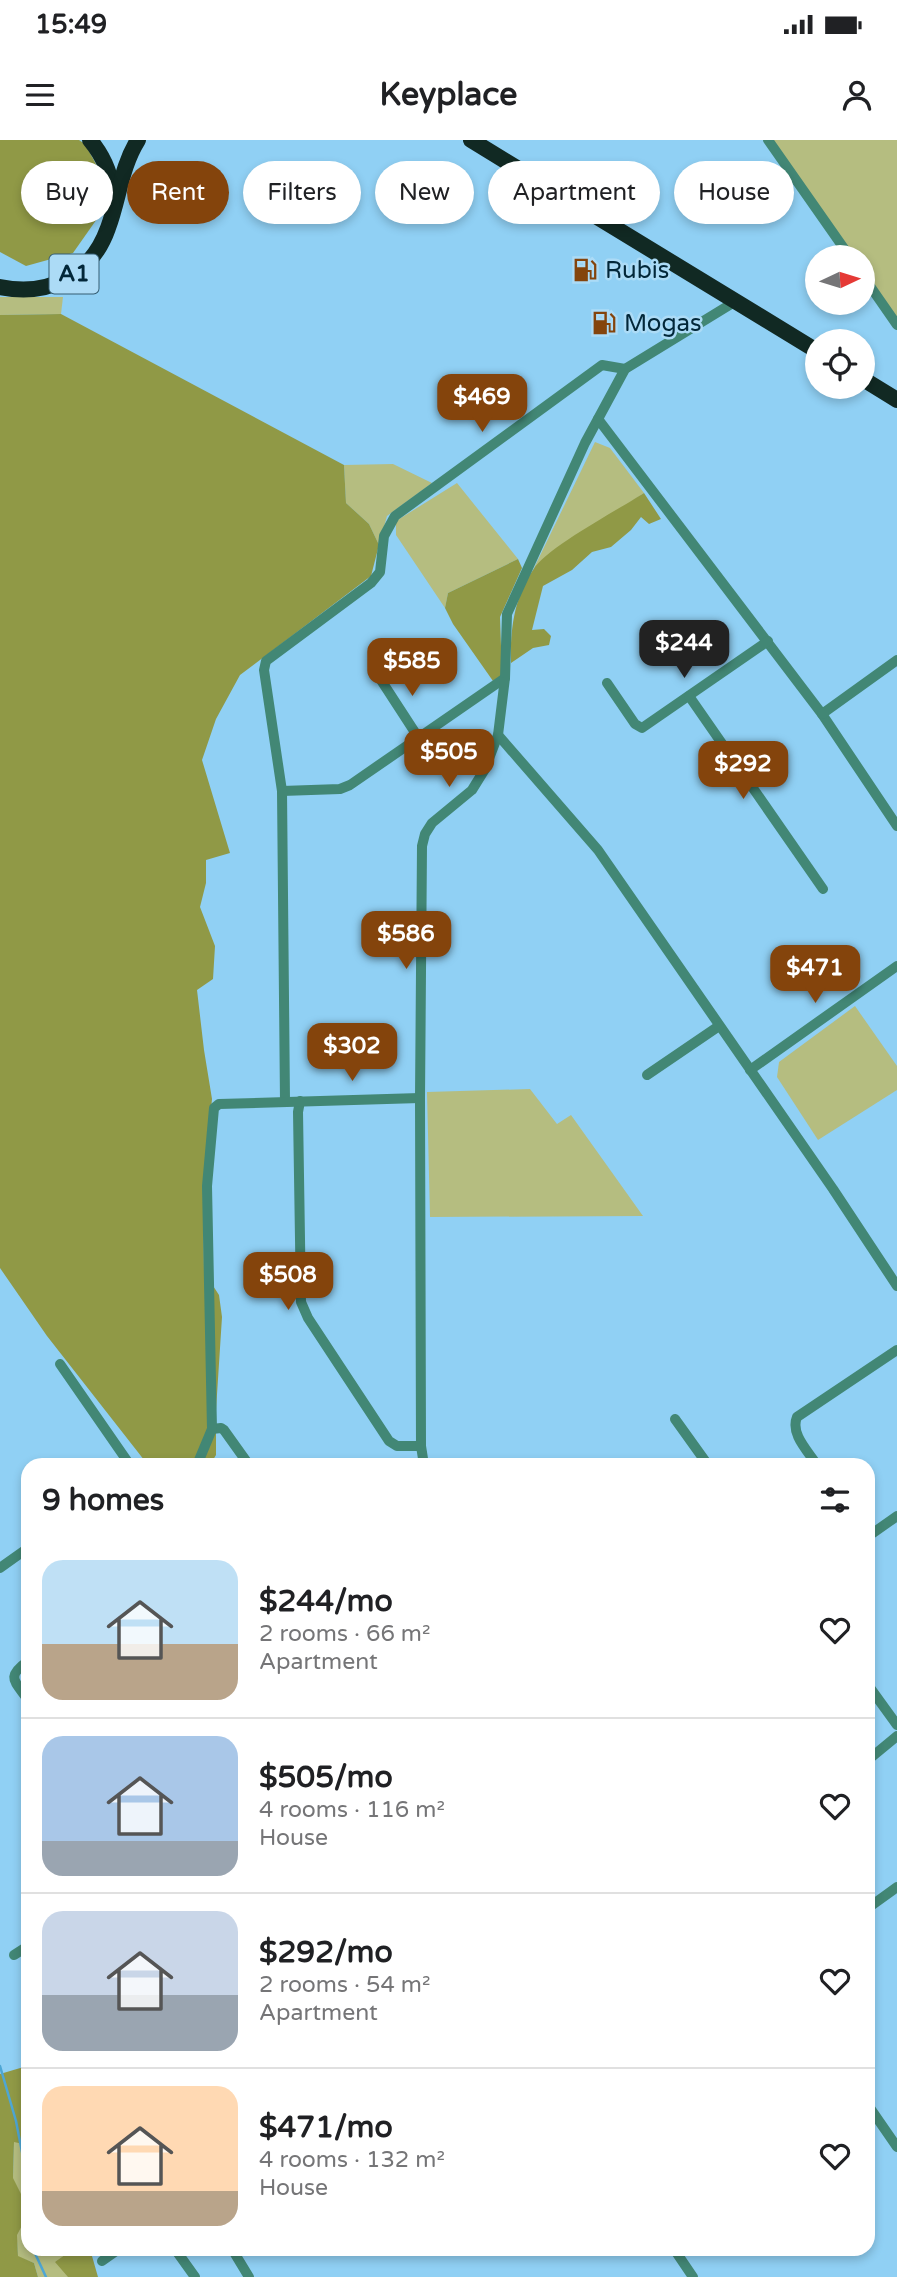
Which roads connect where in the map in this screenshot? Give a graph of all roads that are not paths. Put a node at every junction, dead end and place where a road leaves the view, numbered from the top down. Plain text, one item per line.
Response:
1 (90, 140) edge
2 (138, 140) edge
3 (471, 140) edge
4 (768, 140) edge
5 (103, 161) edge
6 (113, 210) edge
7 (110, 224) edge
8 (842, 245) edge
9 (0, 287) edge
10 (875, 293) edge
11 (736, 301) junction
12 (897, 325) edge
13 (805, 344) edge
14 (625, 369) junction
15 (875, 386) edge
16 (897, 400) edge
17 (598, 419) junction
18 (768, 641) junction
19 (897, 660) edge
20 (379, 677) dead end
21 (505, 678) junction
22 (607, 683) dead end
23 (689, 696) junction
24 (822, 714) junction
25 (498, 735) junction
26 (418, 737) junction
27 (282, 791) junction
28 (897, 826) edge
29 (823, 889) dead end
30 (897, 966) edge
31 (719, 1026) junction
32 (750, 1070) junction
33 (647, 1075) dead end
34 (419, 1098) junction
35 (285, 1101) junction
36 (300, 1101) junction
37 (897, 1286) edge
38 (897, 1350) edge
39 (60, 1364) dead end
40 (675, 1419) dead end
41 (212, 1429) junction
42 (421, 1446) junction
43 (125, 1458) edge
44 (200, 1458) edge
45 (244, 1458) edge
46 (423, 1458) edge
47 (703, 1458) edge
48 (812, 1458) edge
49 (897, 1516) edge
50 (875, 1532) edge
51 (21, 1553) edge
52 (0, 1568) edge
53 (21, 1667) edge
54 (21, 1690) edge
55 (875, 1694) edge
56 (897, 1724) edge
57 (897, 1736) edge
58 (875, 1754) edge
59 (897, 1887) edge
60 (875, 1903) edge
61 (21, 1950) edge
62 (14, 1955) dead end
63 (875, 2114) edge
64 (895, 2141) edge
65 (109, 2256) edge
66 (180, 2256) edge
67 (236, 2256) edge
68 (679, 2256) edge
69 (102, 2261) dead end
70 (195, 2277) edge
71 (249, 2277) edge
72 (693, 2277) edge

1 - 5 highway, A1
2 - 6 highway, A1
3 - 11 highway
4 - 8 street
7 - 9 highway, A1
10 - 12 street
11 - 13 highway
11 - 14 street
14 - 17 street
14 - 27 street
15 - 16 highway
17 - 18 street
17 - 21 street
18 - 23 street
18 - 24 street
19 - 24 street
20 - 26 street
21 - 25 street
21 - 26 street
22 - 23 street
23 - 29 street
24 - 28 street
25 - 31 street
25 - 34 street
26 - 27 street
27 - 35 street
30 - 32 street
31 - 32 street
31 - 33 street
32 - 37 street
34 - 36 street
34 - 42 street
35 - 36 street
35 - 41 street
36 - 42 street
38 - 48 street
39 - 43 street
40 - 47 street
41 - 44 street
41 - 45 street
42 - 46 street
49 - 50 street
51 - 52 street
53 - 54 street
55 - 56 street
57 - 58 street
59 - 60 street
61 - 62 street
63 - 64 street
65 - 69 street
66 - 70 street
67 - 71 street
68 - 72 street

